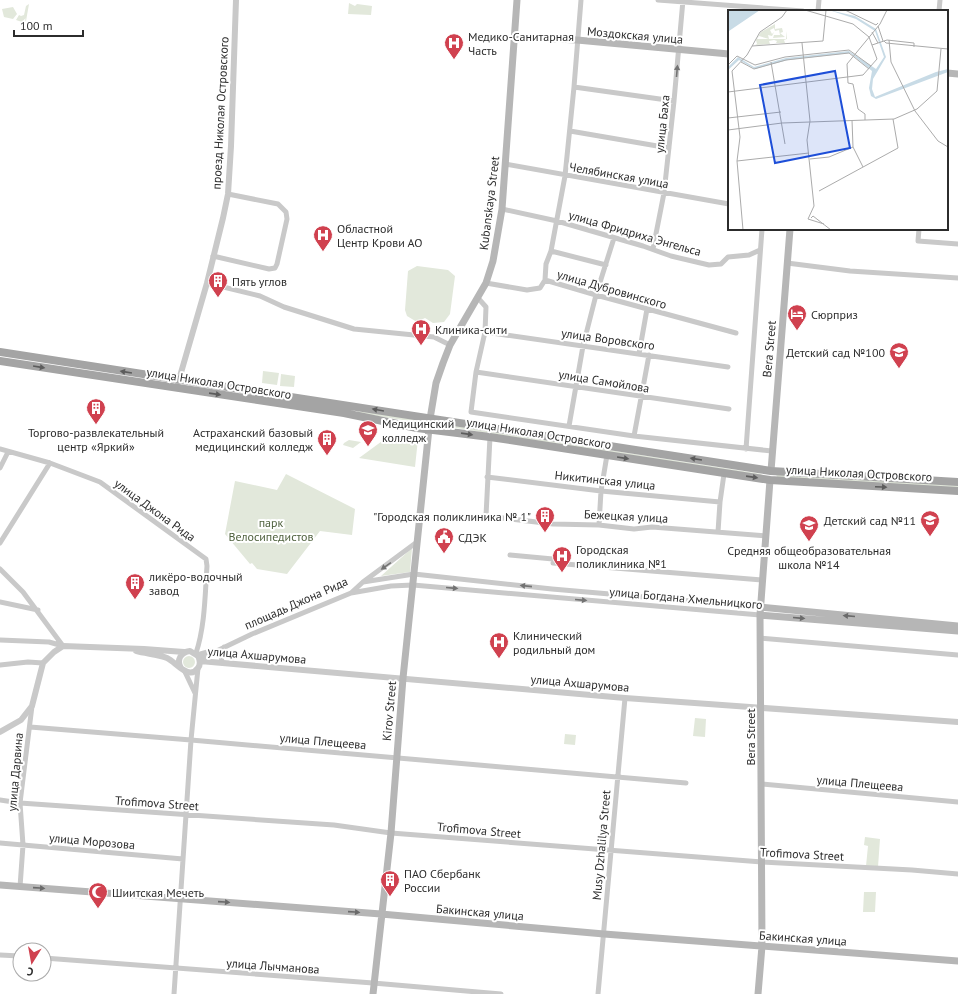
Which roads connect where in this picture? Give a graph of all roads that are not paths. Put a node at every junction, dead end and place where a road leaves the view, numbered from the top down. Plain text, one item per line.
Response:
1 (236, 0) edge
2 (517, 0) edge
3 (581, 0) edge
4 (658, 0) edge
5 (819, 0) edge
6 (940, 0) edge
7 (682, 1) edge
8 (791, 10) edge
9 (818, 10) edge
10 (939, 10) edge
11 (514, 37) junction
12 (577, 40) junction
13 (679, 50) junction
14 (728, 54) edge
15 (948, 73) edge
16 (958, 74) edge
17 (574, 87) junction
18 (674, 101) junction
19 (570, 132) junction
20 (669, 148) junction
21 (505, 164) junction
22 (565, 176) junction
23 (664, 193) junction
24 (228, 194) junction
25 (728, 204) edge
26 (502, 209) junction
27 (557, 221) junction
28 (762, 230) edge
29 (790, 230) edge
30 (919, 230) edge
31 (614, 238) junction
32 (958, 244) edge
33 (653, 249) junction
34 (760, 250) junction
35 (551, 251) junction
36 (213, 256) junction
37 (787, 264) junction
38 (606, 265) junction
39 (958, 278) edge
40 (544, 280) junction
41 (207, 283) junction
42 (486, 283) junction
43 (596, 296) junction
44 (478, 298) junction
45 (647, 309) junction
46 (485, 332) junction
47 (736, 333) dead end
48 (450, 345) junction
49 (583, 346) junction
50 (0, 352) edge
51 (639, 354) junction
52 (649, 355) junction
53 (0, 361) edge
54 (728, 366) dead end
55 (476, 372) junction
56 (178, 380) junction
57 (576, 387) junction
58 (176, 389) junction
59 (642, 397) junction
60 (346, 404) junction
61 (729, 409) dead end
62 (344, 413) junction
63 (430, 419) junction
64 (570, 426) junction
65 (428, 429) junction
66 (634, 436) junction
67 (490, 437) junction
68 (0, 449) edge
69 (746, 449) junction
70 (8, 452) junction
71 (772, 452) junction
72 (607, 455) junction
73 (50, 463) junction
74 (0, 468) edge
75 (771, 471) junction
76 (724, 474) junction
77 (487, 477) junction
78 (770, 480) junction
79 (958, 482) edge
80 (601, 491) junction
81 (958, 491) edge
82 (720, 502) junction
83 (599, 525) junction
84 (718, 532) junction
85 (766, 536) junction
86 (417, 542) junction
87 (0, 544) edge
88 (510, 555) dead end
89 (0, 569) edge
90 (414, 574) junction
91 (762, 580) junction
92 (363, 582) junction
93 (413, 585) junction
94 (351, 593) junction
95 (0, 602) edge
96 (760, 607) junction
97 (38, 610) junction
98 (760, 615) junction
99 (931, 626) junction
100 (958, 626) edge
101 (958, 631) edge
102 (760, 638) junction
103 (0, 640) edge
104 (63, 646) junction
105 (222, 648) junction
106 (124, 649) junction
107 (184, 652) junction
108 (958, 655) edge
109 (198, 657) junction
110 (222, 662) junction
111 (43, 663) junction
112 (0, 665) edge
113 (198, 668) junction
114 (183, 670) junction
115 (404, 678) junction
116 (195, 694) junction
117 (625, 698) junction
118 (32, 706) junction
119 (760, 708) junction
120 (958, 722) edge
121 (30, 727) junction
122 (0, 732) edge
123 (191, 740) junction
124 (396, 758) junction
125 (618, 776) junction
126 (686, 783) dead end
127 (761, 784) junction
128 (0, 800) edge
129 (958, 802) edge
130 (20, 804) junction
131 (185, 815) junction
132 (391, 833) junction
133 (0, 843) edge
134 (23, 844) junction
135 (610, 850) junction
136 (182, 859) junction
137 (762, 862) junction
138 (958, 874) edge
139 (0, 885) edge
140 (20, 887) junction
141 (180, 899) junction
142 (381, 914) junction
143 (604, 934) junction
144 (762, 946) junction
145 (0, 955) edge
146 (12, 956) edge
147 (52, 959) edge
148 (958, 961) edge
149 (175, 969) junction
150 (373, 983) junction
151 (174, 994) edge
152 (373, 994) edge
153 (501, 994) edge
154 (598, 994) edge
155 (758, 994) edge

1 - 24 street, проезд Николая Островского
2 - 11 main road, Kubanskaya Street
3 - 12 street
4 - 7 street
5 - 9 street
6 - 10 street
7 - 8 street
7 - 13 street, улица Баха
11 - 12 main road, Моздокская улица
11 - 21 main road, Kubanskaya Street
12 - 13 main road, Моздокская улица
12 - 17 street
13 - 14 main road, Моздокская улица
18 -> 13 street, улица Баха
15 - 16 main road
17 - 18 street
17 - 19 street
18 - 20 street, улица Баха
19 - 20 street
19 - 22 street
20 - 23 street, улица Баха
21 - 22 street, Челябинская улица
21 - 26 main road, Kubanskaya Street
22 - 23 street, Челябинская улица
22 - 27 street
23 - 25 street, Челябинская улица
23 - 33 street, улица Баха
24 - 36 street, проезд Николая Островского
24 - 36 street
26 - 27 street, улица Фридриха Энгельса
26 - 42 main road, Kubanskaya Street
27 - 31 street, улица Фридриха Энгельса
27 - 35 street
28 - 34 street
29 - 37 main road, Bera Street
30 - 32 street
31 - 33 street, улица Фридриха Энгельса
31 - 38 street
33 - 34 street, улица Фридриха Энгельса
34 - 69 street
35 - 38 street
35 - 40 street
36 - 41 street, проезд Николая Островского
37 - 39 street
37 - 71 main road, Bera Street
38 - 43 street
40 - 42 street, улица Дубровинского
40 - 43 street, улица Дубровинского
41 - 48 street
41 - 56 street, проезд Николая Островского
42 - 44 main road, Kubanskaya Street
43 - 45 street, улица Дубровинского
43 - 49 street
44 - 46 street
44 - 48 main road, Kubanskaya Street
45 - 47 street, улица Дубровинского
45 - 51 street
46 - 49 street, улица Воровского
46 - 55 street
48 - 63 main road, Kubanskaya Street
49 - 51 street, улица Воровского
49 - 57 street
56 -> 50 main road, улица Николая Островского
51 - 52 street, улица Воровского
52 - 54 street, улица Воровского
52 - 59 street
53 -> 58 main road, улица Николая Островского
55 - 57 street, улица Самойлова
55 - 64 street
56 - 58 street, проезд Николая Островского
56 - 60 main road, улица Николая Островского
57 - 59 street, улица Самойлова
57 - 64 street
58 -> 62 main road, улица Николая Островского
59 - 61 street, улица Самойлова
59 - 66 street
60 - 62 main road
63 -> 60 main road, улица Николая Островского
62 - 65 main road, улица Николая Островского
63 - 65 main road, Kubanskaya Street
75 -> 63 main road, улица Николая Островского
64 - 66 street
65 -> 67 main road, улица Николая Островского
65 - 86 main road, Kirov Street
66 - 69 street
67 - 72 main road, улица Николая Островского
67 - 77 street
68 - 70 street, улица Джона Рида
69 - 71 street
70 - 73 street, улица Джона Рида
70 - 74 street
71 - 75 main road, Bera Street
72 -> 76 main road, улица Николая Островского
72 - 80 street
73 - 87 street
73 - 109 street, улица Джона Рида
75 - 78 main road
75 - 79 main road, улица Николая Островского
76 -> 78 main road, улица Николая Островского
76 - 82 street
77 - 80 street, Никитинская улица
77 - 83 street, Бежецкая улица
78 -> 81 main road, улица Николая Островского
78 - 85 main road, Bera Street
80 - 82 street, Никитинская улица
80 - 83 street
82 - 84 street
83 - 84 street, Бежецкая улица
84 - 85 street, Бежецкая улица
85 - 91 main road, Bera Street
86 - 90 main road, Kirov Street
86 -> 92 street, площадь Джона Рида
88 - 91 street
89 - 97 street
90 - 92 street, улица Богдана Хмельницкого
90 - 93 main road, Kirov Street
96 -> 90 street, улица Богдана Хмельницкого
91 - 96 main road, Bera Street
92 - 94 street, площадь Джона Рида
93 - 94 street, улица Богдана Хмельницкого
93 -> 98 street, улица Богдана Хмельницкого
93 - 115 main road, Kirov Street
94 - 105 street, площадь Джона Рида
95 - 97 street
96 - 98 main road, Bera Street
99 -> 96 main road, улица Богдана Хмельницкого
97 - 104 street
98 -> 99 main road, улица Богдана Хмельницкого
98 - 102 main road, Bera Street
99 - 100 main road, улица Богдана Хмельницкого
99 - 101 main road, улица Богдана Хмельницкого
102 - 108 street
102 - 119 main road, Bera Street
103 - 104 street
104 - 106 street
104 - 111 street
105 - 109 street, площадь Джона Рида
105 - 110 street
106 - 107 street
106 - 114 street
107 - 109 street
107 - 114 street
109 - 110 street, улица Ахшарумова
109 - 113 street
110 - 115 street, улица Ахшарумова
111 - 112 street
111 - 118 street, улица Дарвина
113 - 114 street
113 - 116 street
114 - 116 street
115 - 117 street, улица Ахшарумова
115 - 124 main road, Kirov Street
116 - 123 street
117 - 119 street, улица Ахшарумова
117 - 125 street, Musy Dzhalilya Street
118 - 121 street, улица Дарвина
118 - 122 street
119 - 120 street, улица Ахшарумова
119 - 127 main road, Bera Street
121 - 123 street, улица Плещеева
121 - 130 street, улица Дарвина
123 - 124 street, улица Плещеева
123 - 131 street
124 - 125 street, улица Плещеева
124 - 132 main road, Kirov Street
125 - 126 street, улица Плещеева
125 - 135 street, Musy Dzhalilya Street
127 - 129 street, улица Плещеева
127 - 137 main road, Bera Street
128 - 130 street, Trofimova Street
130 - 131 street, Trofimova Street
130 - 134 street, улица Дарвина
131 - 132 street, Trofimova Street
131 - 136 street
132 - 135 street, Trofimova Street
132 - 142 main road, Kirov Street
133 - 134 street, улица Морозова
134 - 136 street, улица Морозова
134 - 140 street, улица Дарвина
135 - 137 street, Trofimova Street
135 - 143 street, Musy Dzhalilya Street
136 - 141 street
137 - 138 street, Trofimova Street
137 - 144 main road, Bera Street
139 - 140 main road, Бакинская улица
140 -> 141 main road, Бакинская улица
141 -> 142 main road, Бакинская улица
141 - 149 street
142 - 143 main road, Бакинская улица
142 - 150 main road, Kirov Street
143 - 144 main road, Бакинская улица
143 - 154 street, Musy Dzhalilya Street
144 - 148 main road, Бакинская улица
144 - 155 main road, Bera Street
145 - 146 street
147 - 149 street, улица Лычманова
149 - 150 street, улица Лычманова
149 - 151 street
150 - 152 main road, Kirov Street
150 - 153 street, улица Лычманова

